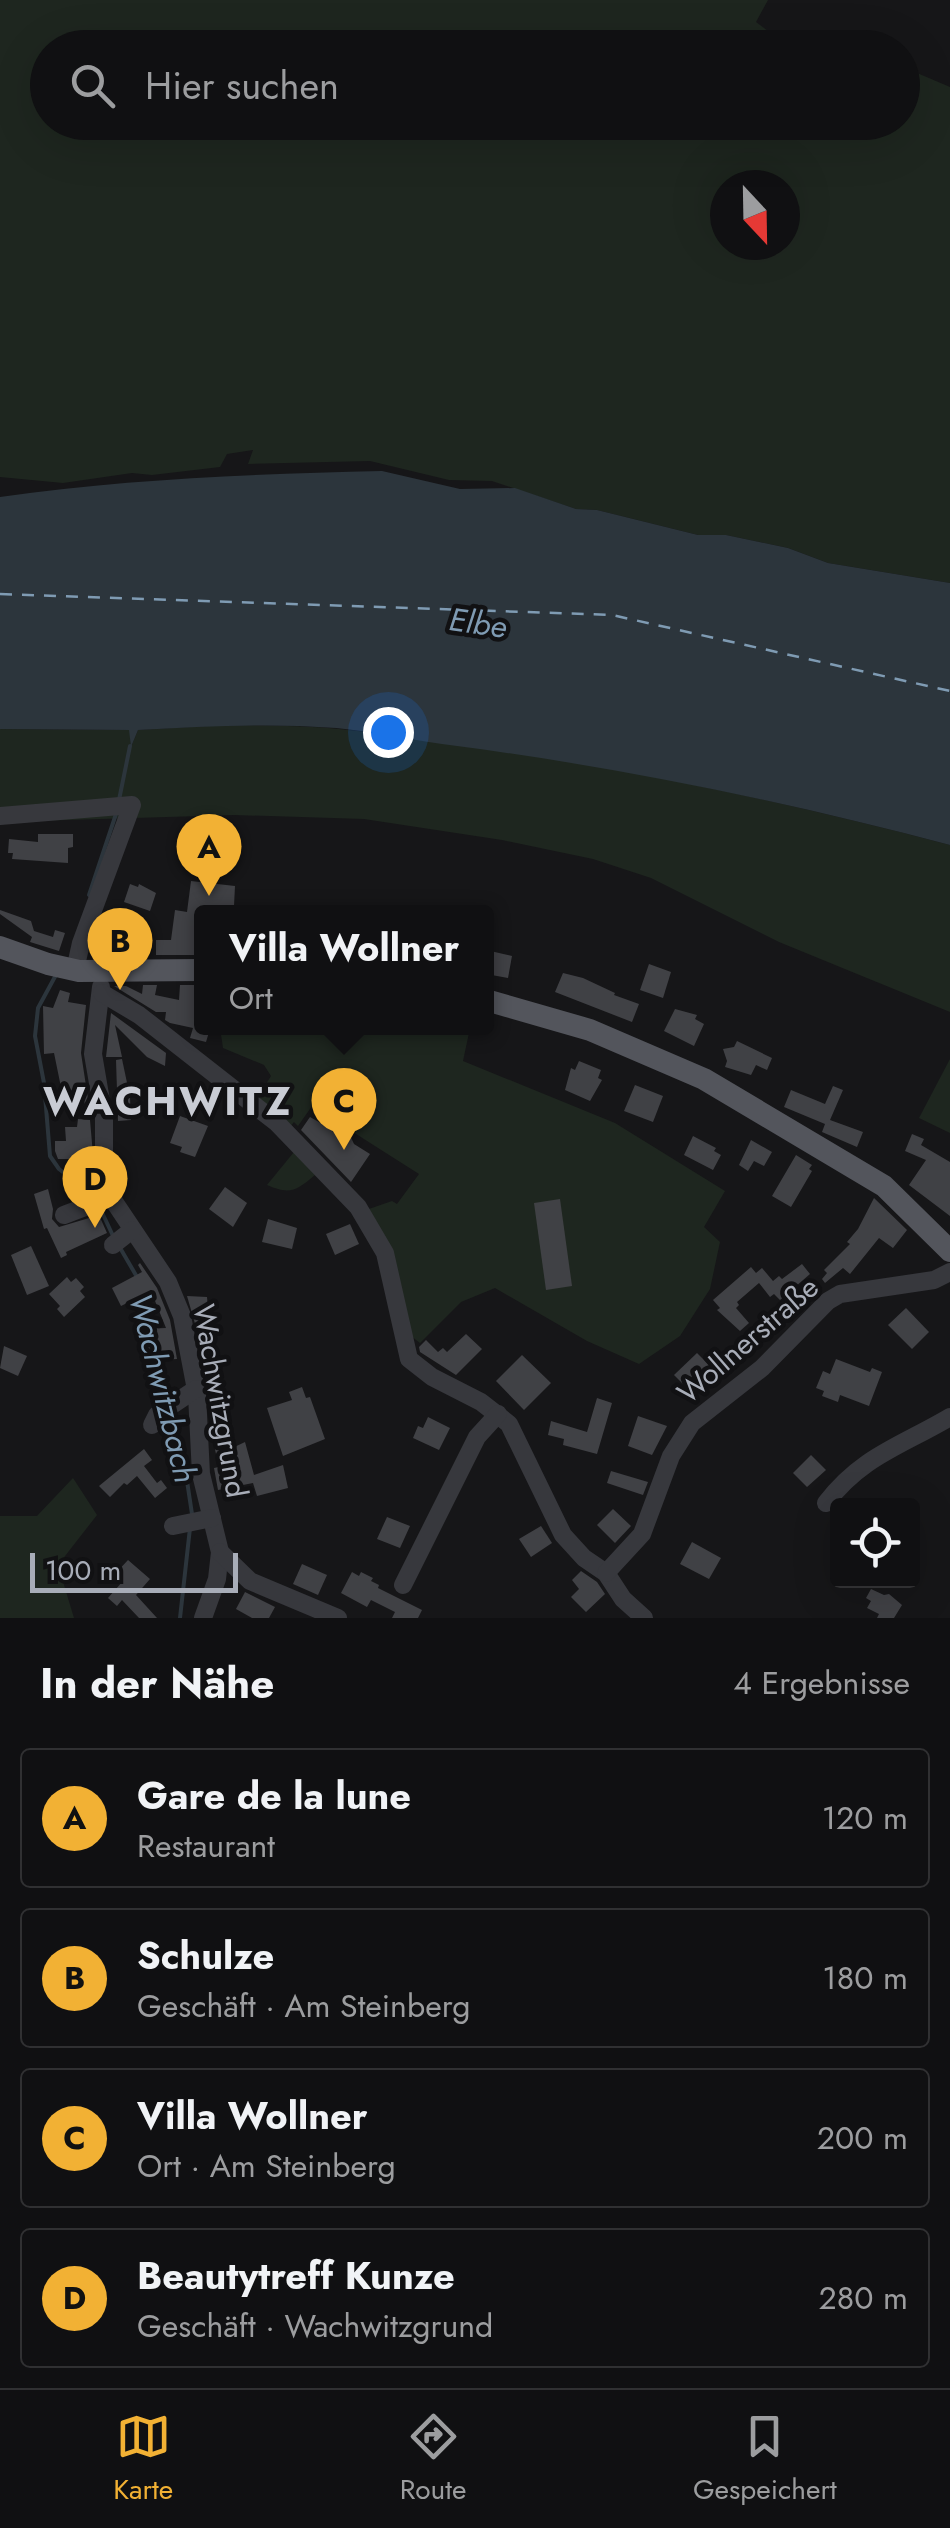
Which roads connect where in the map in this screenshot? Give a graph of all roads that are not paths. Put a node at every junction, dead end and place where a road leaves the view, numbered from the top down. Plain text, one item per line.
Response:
1 (0, 816) edge
2 (0, 947) edge
3 (64, 968) junction
4 (194, 971) edge
5 (101, 982) junction
6 (494, 1002) edge
7 (102, 1200) junction
8 (64, 1215) dead end
9 (950, 1251) edge
10 (950, 1272) edge
11 (196, 1388) junction
12 (498, 1414) junction
13 (160, 1415) dead end
14 (950, 1418) edge
15 (826, 1503) dead end
16 (220, 1552) junction
17 (606, 1573) junction
18 (403, 1585) dead end
19 (203, 1618) edge
20 (338, 1618) edge
21 (644, 1618) edge

1 - 3 street
2 - 3 main road
3 - 5 main road
4 - 5 main road
5 - 7 street, Wachwitzgrund
5 - 12 street
6 - 9 main road
7 - 8 street
7 - 11 street, Wachwitzgrund
10 - 17 street, Wollnerstraße
11 - 13 street
11 - 16 street, Wachwitzgrund
12 - 17 street
12 - 18 street
14 - 15 street
16 - 19 street, Wachwitzgrund
16 - 20 street
17 - 21 street

